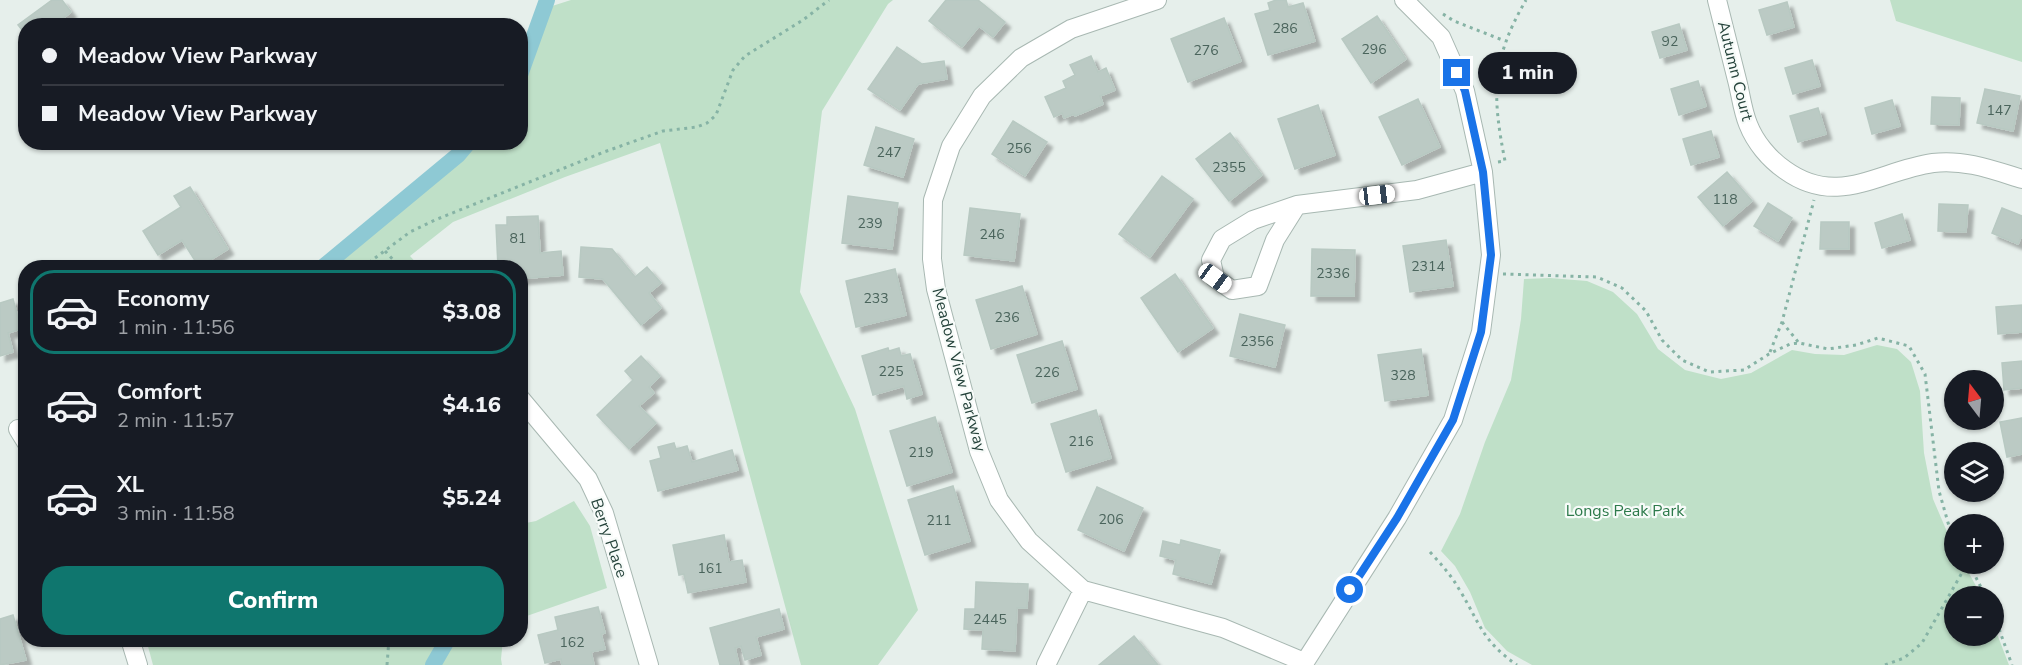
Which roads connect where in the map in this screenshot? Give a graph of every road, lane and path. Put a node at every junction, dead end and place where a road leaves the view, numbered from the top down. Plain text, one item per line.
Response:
1 (829, 0) edge
2 (1157, 0) edge
3 (1404, 0) edge
4 (1526, 0) edge
5 (1717, 0) edge
6 (1438, 10) dead end
7 (1504, 40) junction
8 (1505, 161) dead end
9 (1483, 172) junction
10 (2022, 179) edge
11 (1818, 186) junction
12 (1297, 205) junction
13 (385, 251) junction
14 (373, 260) edge
15 (393, 260) edge
16 (1514, 274) dead end
17 (1782, 322) junction
18 (1799, 343) junction
19 (1769, 354) junction
20 (528, 408) edge
21 (1946, 514) edge
22 (1430, 552) dead end
23 (1962, 574) edge
24 (1083, 590) junction
25 (2004, 643) edge
26 (132, 647) edge
27 (388, 647) edge
28 (1303, 664) edge
29 (138, 665) edge
30 (387, 665) edge
31 (649, 665) edge
32 (1046, 665) edge
33 (1517, 665) edge
34 (1885, 665) edge
35 (2012, 665) edge

1 - 13 path
2 - 24 street, Meadow View Parkway
3 - 9 street, Meadow View Parkway
4 - 7 path
5 - 11 street, Autumn Court
6 - 7 path
7 - 8 path
9 - 12 street
9 - 28 street, Meadow View Parkway
10 - 11 street, Autumn Court
11 - 17 path
12 - 12 street
13 - 14 path
13 - 15 path
16 - 19 path
17 - 18 path
17 - 19 path
18 - 19 path
18 - 21 path
20 - 31 street, Berry Place
22 - 33 path
23 - 34 path
24 - 28 street, Meadow View Parkway
24 - 32 street
25 - 35 path
26 - 29 street
27 - 30 path

